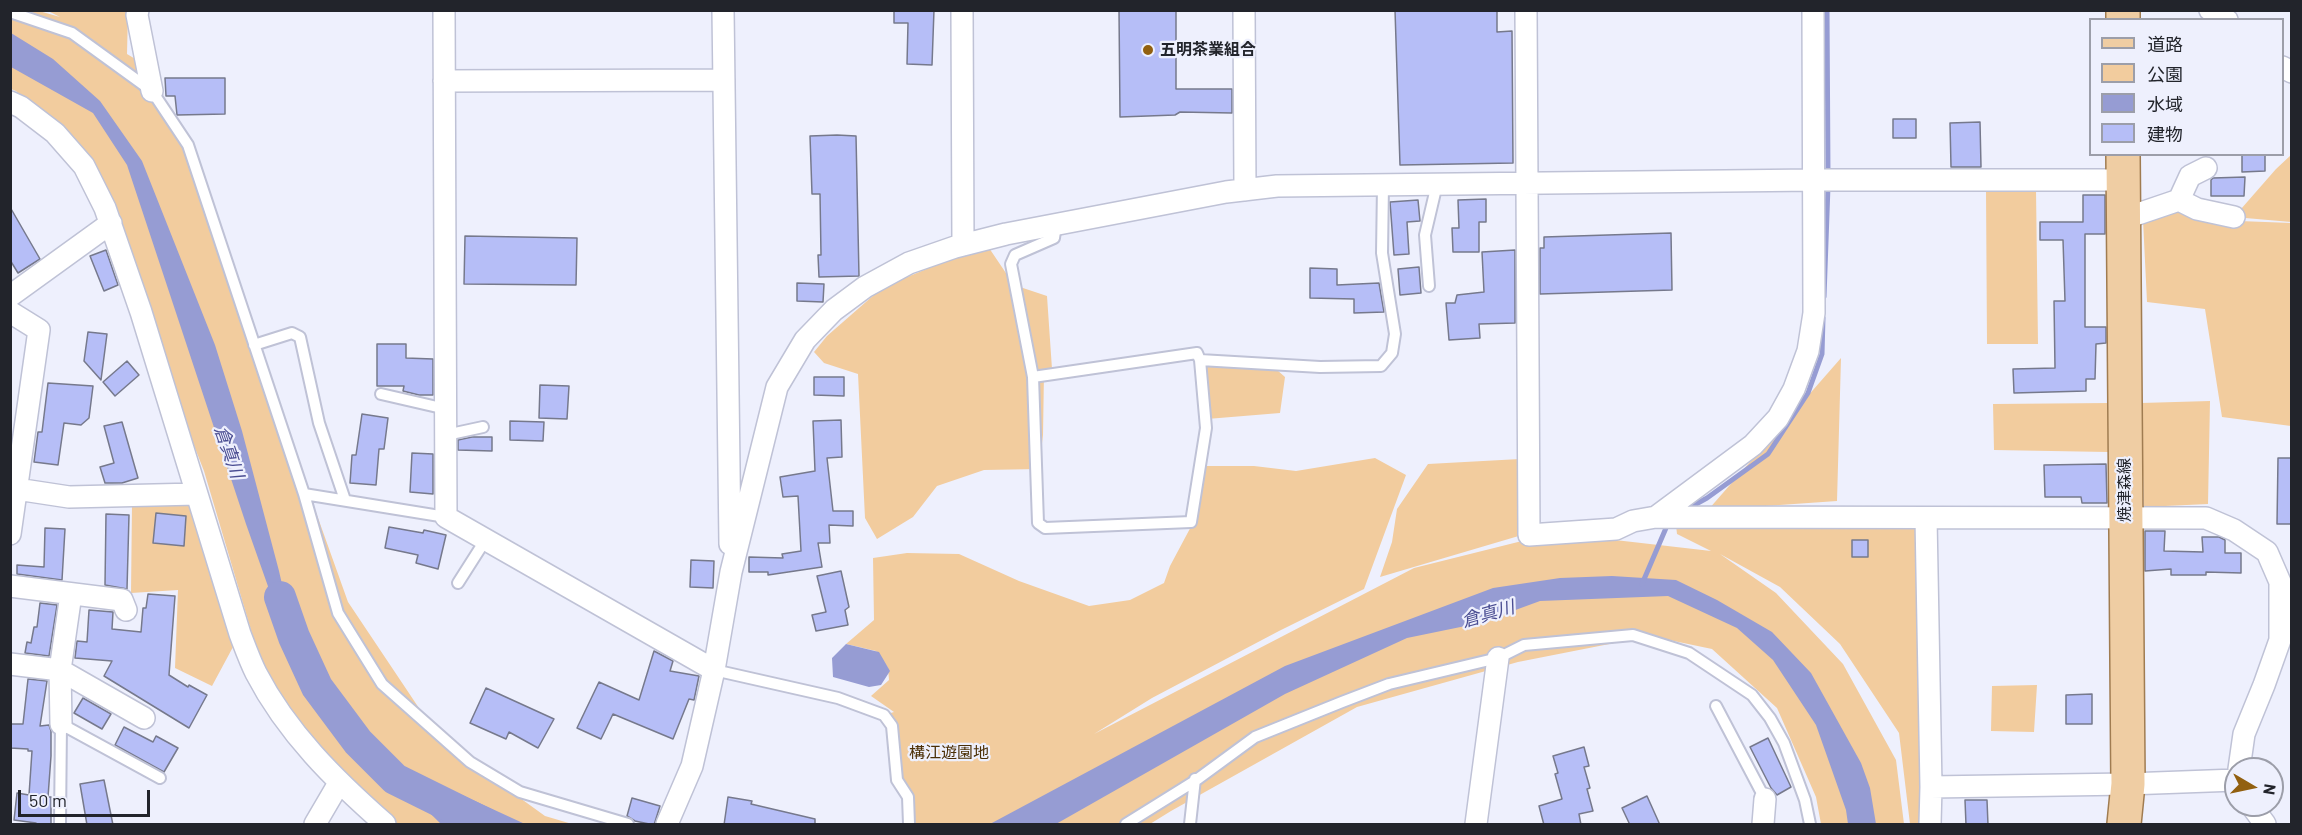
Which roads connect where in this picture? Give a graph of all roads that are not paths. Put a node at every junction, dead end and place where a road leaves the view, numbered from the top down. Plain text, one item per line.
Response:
1 (138, 10) edge
2 (444, 10) edge
3 (723, 10) edge
4 (962, 10) edge
5 (1244, 10) edge
6 (1526, 10) edge
7 (1813, 10) edge
8 (2210, 10) edge
9 (10, 12) edge
10 (2224, 18) edge
11 (724, 80) junction
12 (444, 81) junction
13 (152, 91) junction
14 (10, 102) edge
15 (2123, 167) edge
16 (2206, 168) dead end
17 (1826, 180) junction
18 (1528, 183) junction
19 (1437, 184) junction
20 (1383, 185) junction
21 (1245, 190) junction
22 (2179, 200) junction
23 (2234, 217) dead end
24 (2123, 219) junction
25 (111, 224) junction
26 (1056, 225) junction
27 (963, 245) junction
28 (1429, 286) dead end
29 (10, 296) edge
30 (10, 312) edge
31 (254, 345) junction
32 (1200, 360) junction
33 (1033, 377) junction
34 (381, 394) dead end
35 (446, 409) junction
36 (483, 427) dead end
37 (446, 435) junction
38 (13, 488) edge
39 (197, 494) junction
40 (304, 494) junction
41 (345, 501) junction
42 (2126, 516) junction
43 (446, 517) junction
44 (1660, 517) junction
45 (1926, 518) junction
46 (10, 534) edge
47 (486, 539) junction
48 (730, 572) junction
49 (458, 583) dead end
50 (10, 586) edge
51 (71, 594) junction
52 (126, 610) dead end
53 (1498, 658) junction
54 (10, 664) edge
55 (60, 670) junction
56 (714, 670) junction
57 (1716, 706) dead end
58 (144, 718) dead end
59 (61, 724) junction
60 (2241, 757) edge
61 (160, 778) dead end
62 (1195, 780) junction
63 (2224, 780) edge
64 (339, 783) junction
65 (2128, 784) junction
66 (1931, 787) junction
67 (1765, 799) joint
68 (60, 825) edge
69 (315, 825) edge
70 (385, 825) edge
71 (628, 825) edge
72 (667, 825) edge
73 (909, 825) edge
74 (1126, 825) edge
75 (1190, 825) edge
76 (1476, 825) edge
77 (1763, 825) edge
78 (1810, 825) edge
79 (1930, 825) edge
80 (2124, 825) edge

1 - 13 street
2 - 12 street
3 - 11 street
4 - 27 street
5 - 21 street
6 - 18 street
7 - 17 street
8 - 10 street
9 - 13 lane
11 - 12 street
11 - 48 street
12 - 35 street
13 - 31 lane
14 - 25 street
15 - 17 street
15 - 24 main road, 焼津森線
16 - 22 street
17 - 18 street
17 - 44 street
18 - 19 street
18 - 44 street
19 - 20 street
19 - 28 lane
20 - 21 street
20 - 32 lane
21 - 26 street
22 - 23 street
22 - 24 street
24 - 42 main road, 焼津森線
25 - 29 street
25 - 39 street
26 - 27 street
26 - 33 lane
27 - 48 street
30 - 38 street
31 - 40 lane
31 - 41 lane
32 - 33 lane
32 - 33 lane
34 - 35 lane
35 - 37 street
36 - 37 lane
37 - 43 street
38 - 39 street
38 - 46 street
39 - 64 street
40 - 41 lane
40 - 71 lane
41 - 43 lane
42 - 45 street
42 - 60 street
42 - 65 main road, 焼津森線
43 - 47 street
44 - 45 street
45 - 66 street
47 - 49 lane
47 - 56 street
48 - 56 street
50 - 51 street
51 - 52 street
51 - 55 street
53 - 62 lane
53 - 76 street
53 - 78 lane
54 - 55 street
55 - 58 street
55 - 59 street
56 - 72 street
56 - 73 lane
57 - 67 lane
59 - 61 lane
59 - 68 lane
62 - 74 lane
62 - 75 lane
63 - 65 street
64 - 69 street
64 - 70 street
65 - 66 street
65 - 80 main road, 焼津森線
66 - 79 street
67 - 77 street

